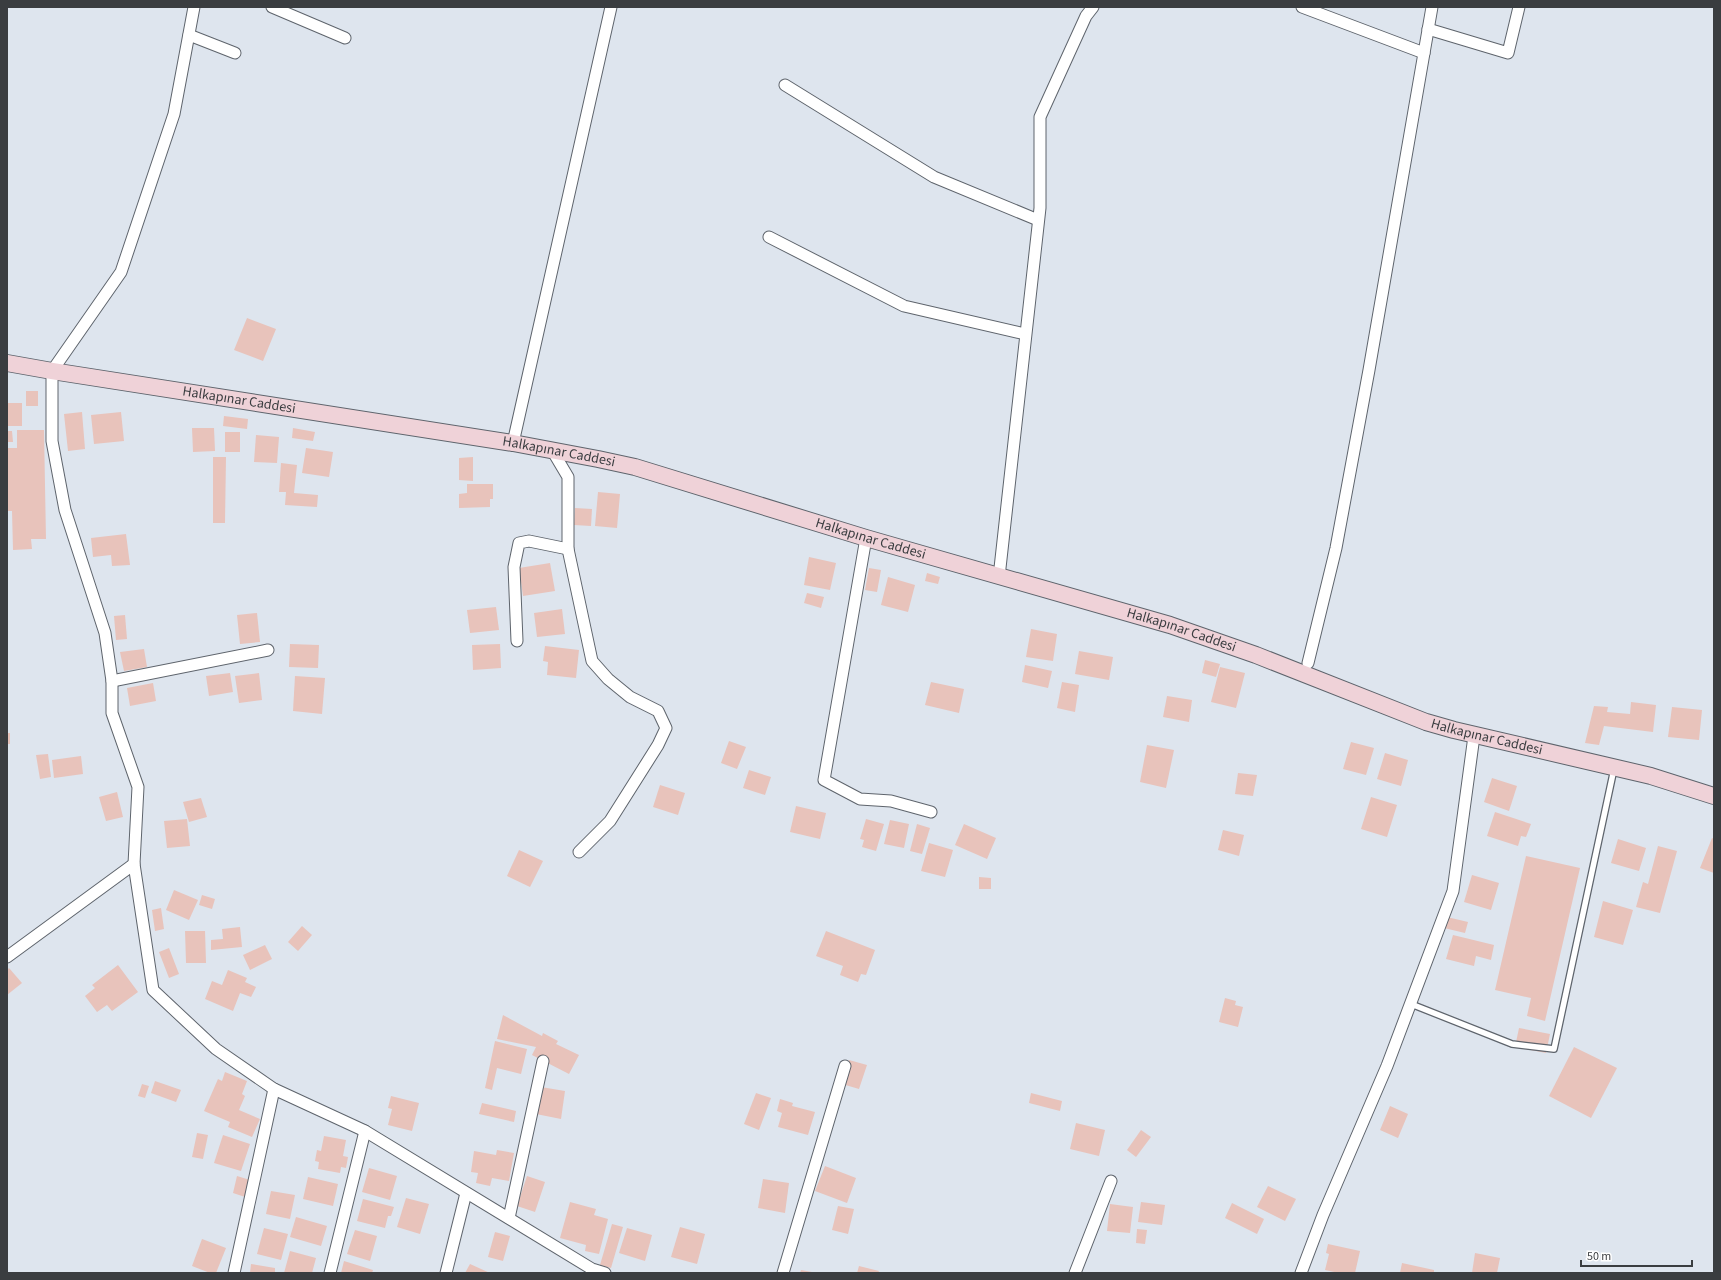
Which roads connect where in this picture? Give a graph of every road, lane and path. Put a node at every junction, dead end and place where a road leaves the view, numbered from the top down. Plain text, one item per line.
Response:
1 (194, 7) edge
2 (272, 7) edge
3 (611, 7) edge
4 (1093, 7) edge
5 (1302, 7) edge
6 (1432, 7) edge
7 (1519, 7) edge
8 (1428, 29) junction
9 (189, 35) junction
10 (345, 38) dead end
11 (235, 53) dead end
12 (1424, 53) junction
13 (785, 85) dead end
14 (1038, 220) junction
15 (770, 237) dead end
16 (1025, 334) junction
17 (7, 363) edge
18 (52, 371) junction
19 (513, 443) junction
20 (552, 450) junction
21 (866, 538) junction
22 (568, 549) junction
23 (999, 577) junction
24 (517, 641) dead end
25 (268, 650) dead end
26 (1308, 663) dead end
27 (112, 681) junction
28 (1474, 736) junction
29 (1615, 767) junction
30 (1714, 796) edge
31 (931, 812) dead end
32 (579, 852) dead end
33 (134, 864) junction
34 (7, 957) edge
35 (1411, 1004) junction
36 (543, 1061) dead end
37 (845, 1066) dead end
38 (274, 1089) junction
39 (366, 1131) junction
40 (1111, 1181) dead end
41 (466, 1192) junction
42 (509, 1218) junction
43 (234, 1273) edge
44 (330, 1273) edge
45 (446, 1273) edge
46 (605, 1273) edge
47 (783, 1273) edge
48 (1076, 1273) edge
49 (1301, 1273) edge

1 - 9 street
2 - 10 street
3 - 19 street
4 - 14 street
5 - 12 street
6 - 8 street
7 - 8 street
8 - 12 street
9 - 11 street
9 - 18 street
12 - 26 street
13 - 14 street
14 - 16 street
15 - 16 street
16 - 23 street
17 - 18 main road, Halkapınar Caddesi
18 - 19 main road, Halkapınar Caddesi
18 - 27 street
19 - 20 main road, Halkapınar Caddesi
20 - 21 main road, Halkapınar Caddesi
20 - 22 street
21 - 23 main road, Halkapınar Caddesi
21 - 31 street
22 - 24 street
22 - 32 street
23 - 28 main road, Halkapınar Caddesi
25 - 27 street
27 - 33 street
28 - 29 main road, Halkapınar Caddesi
28 - 35 street
29 - 30 main road, Halkapınar Caddesi
29 - 35 lane
33 - 34 street
33 - 38 street
35 - 49 street
36 - 42 street
37 - 47 street
38 - 39 street
38 - 43 street
39 - 41 street
39 - 44 street
40 - 48 street
41 - 42 street
41 - 45 street
42 - 46 street

